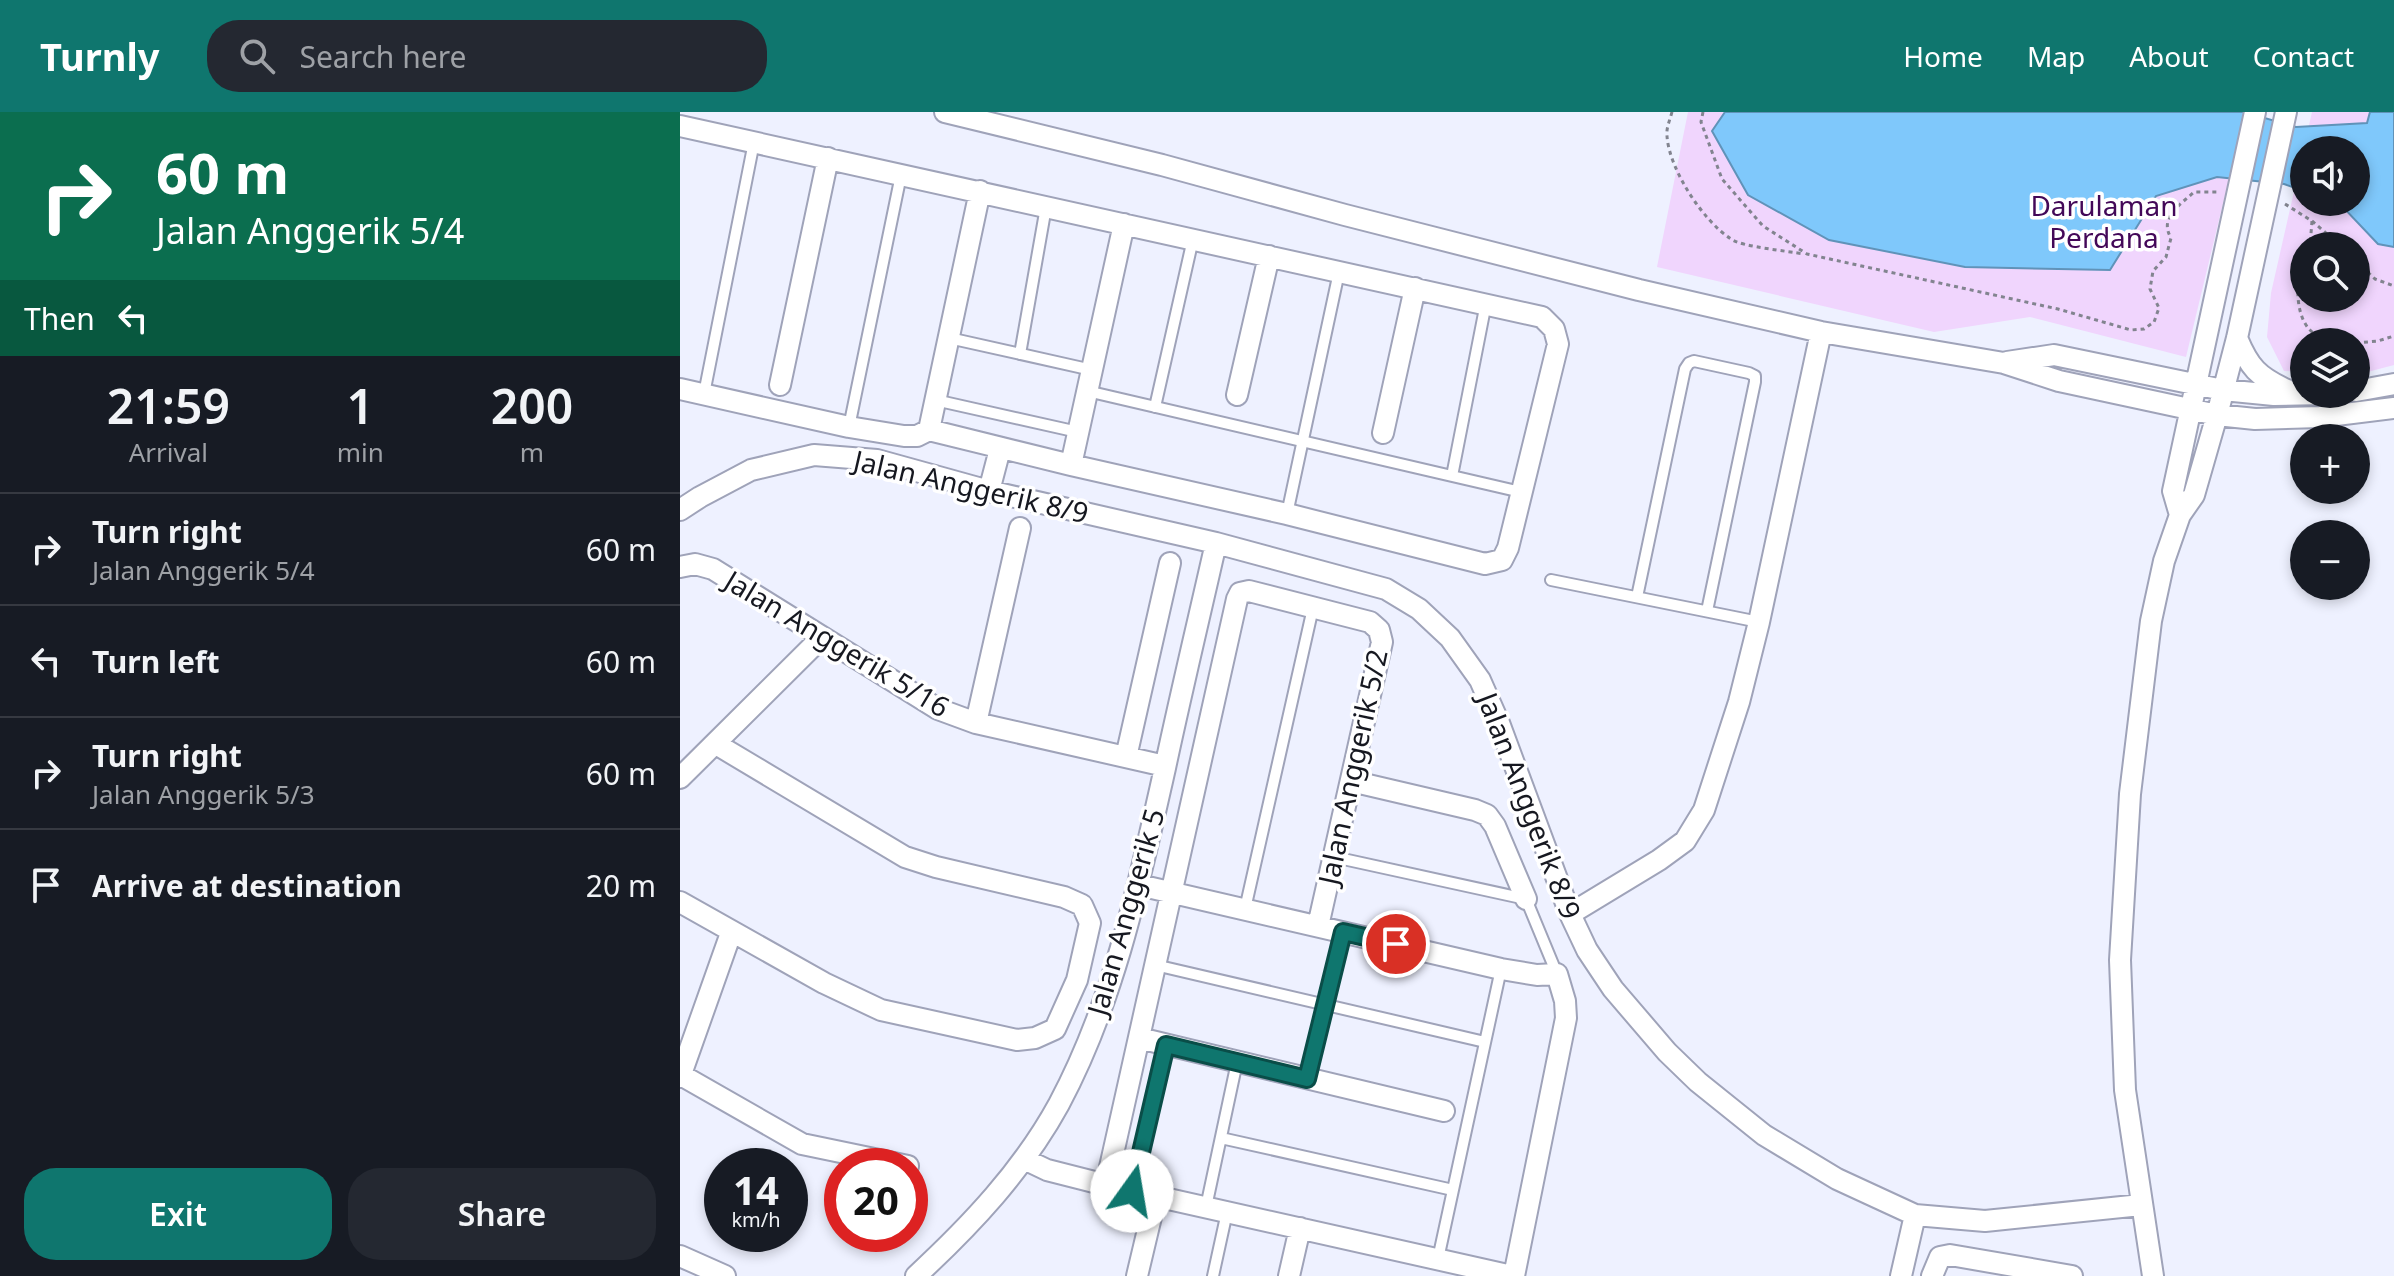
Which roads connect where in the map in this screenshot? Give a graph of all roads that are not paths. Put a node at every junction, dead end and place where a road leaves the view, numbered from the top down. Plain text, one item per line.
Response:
1 (945, 112) edge
2 (2255, 112) edge
3 (2286, 112) edge
4 (681, 131) edge
5 (754, 142) junction
6 (828, 158) junction
7 (901, 175) junction
8 (980, 191) junction
9 (1046, 207) junction
10 (1124, 224) junction
11 (1193, 239) junction
12 (1269, 256) junction
13 (1339, 272) junction
14 (2218, 280) junction
15 (2247, 285) junction
16 (1415, 288) junction
17 (1486, 303) junction
18 (1821, 332) junction
19 (949, 338) junction
20 (2237, 338) junction
21 (2206, 342) junction
22 (1020, 354) junction
23 (2004, 363) junction
24 (1092, 370) junction
25 (2158, 377) junction
26 (2394, 384) edge
27 (780, 385) dead end
28 (2196, 385) junction
29 (2370, 388) edge
30 (680, 389) edge
31 (2223, 390) junction
32 (1087, 391) junction
33 (2290, 392) edge
34 (704, 394) junction
35 (2290, 394) edge
36 (1237, 395) dead end
37 (935, 400) junction
38 (1155, 407) junction
39 (2394, 408) edge
40 (2191, 410) junction
41 (2217, 415) junction
42 (849, 427) junction
43 (929, 430) junction
44 (1078, 432) junction
45 (1383, 433) dead end
46 (1301, 441) junction
47 (1000, 449) junction
48 (1071, 465) junction
49 (1452, 476) junction
50 (989, 491) junction
51 (1521, 492) junction
52 (680, 510) edge
53 (1287, 514) junction
54 (2180, 515) junction
55 (1020, 528) dead end
56 (1216, 543) junction
57 (1170, 563) dead end
58 (688, 566) edge
59 (1551, 580) dead end
60 (1637, 597) junction
61 (1313, 608) junction
62 (1707, 611) junction
63 (1759, 622) junction
64 (822, 637) junction
65 (976, 723) junction
66 (716, 744) junction
67 (1126, 757) junction
68 (1165, 766) junction
69 (680, 778) edge
70 (1351, 781) junction
71 (1334, 857) junction
72 (1139, 885) junction
73 (1171, 892) junction
74 (1526, 899) junction
75 (680, 902) edge
76 (1245, 909) junction
77 (1570, 914) junction
78 (1318, 926) junction
79 (1343, 932) junction
80 (731, 933) junction
81 (1155, 965) junction
82 (1501, 969) junction
83 (1557, 974) junction
84 (1325, 1003) junction
85 (1139, 1038) junction
86 (1485, 1042) junction
87 (1166, 1045) junction
88 (1237, 1062) junction
89 (680, 1076) edge
90 (1307, 1079) junction
91 (1444, 1111) dead end
92 (1221, 1138) junction
93 (824, 1149) edge
94 (1024, 1159) junction
95 (1106, 1185) junction
96 (1453, 1190) junction
97 (1132, 1191) junction
98 (1156, 1196) junction
99 (2141, 1205) junction
100 (1206, 1207) junction
101 (1227, 1212) junction
102 (1915, 1215) junction
103 (1300, 1228) junction
104 (680, 1256) edge
105 (1438, 1259) junction
106 (1936, 1266) edge
107 (725, 1276) edge
108 (916, 1276) edge
109 (1137, 1276) edge
110 (1213, 1276) edge
111 (1289, 1276) edge
112 (1513, 1276) edge
113 (1901, 1276) edge
114 (2072, 1276) edge
115 (2153, 1276) edge

1 - 18 street
2 - 14 street
3 - 15 street
4 - 5 street
5 - 6 street
5 - 34 lane
6 - 7 street
6 - 27 street
7 - 8 street
7 - 42 lane
8 - 9 street
8 - 19 street
9 - 10 street
9 - 22 lane
10 - 11 street
10 - 24 street
11 - 12 street
11 - 38 lane
12 - 13 street
12 - 36 street
13 - 16 street
13 - 46 lane
14 - 15 street
14 - 21 street
15 - 20 street
16 - 17 street
16 - 45 street
17 - 49 lane
17 - 51 street
18 - 23 street
18 - 63 street
19 - 22 lane
19 - 37 street
20 - 31 street
20 - 33 street
21 - 25 street
21 - 28 street
22 - 24 lane
23 - 25 street
23 - 40 street
24 - 32 street
25 - 28 street
26 - 29 street
28 - 31 street
28 - 40 street
30 - 34 street
31 - 35 street
31 - 41 street
32 - 38 lane
32 - 44 street
34 - 42 street
37 - 43 street
37 - 44 lane
38 - 46 lane
39 - 41 street
40 - 41 street
40 - 54 street
41 - 54 street
42 - 43 street
43 - 47 street
44 - 48 street
46 - 49 lane
46 - 53 lane
47 - 48 street
47 - 50 street
48 - 53 street
49 - 51 lane
50 - 52 street, Jalan Anggerik 8/9
50 - 56 street, Jalan Anggerik 8/9
51 - 53 street
54 - 99 street
55 - 65 street
56 - 68 street, Jalan Anggerik 5
56 - 77 street, Jalan Anggerik 8/9
57 - 67 street
58 - 64 street, Jalan Anggerik 5/16
59 - 60 lane
60 - 62 lane
60 - 62 lane
61 - 70 street, Jalan Anggerik 5/2
61 - 73 street, Jalan Anggerik 5/2
61 - 76 lane
62 - 63 lane
63 - 77 street
64 - 65 street, Jalan Anggerik 5/16
64 - 66 street
65 - 67 street, Jalan Anggerik 5/16
66 - 69 street
66 - 80 street
67 - 68 street, Jalan Anggerik 5/16
68 - 72 street, Jalan Anggerik 5
70 - 71 street, Jalan Anggerik 5/2
70 - 74 street
71 - 74 lane
71 - 78 street, Jalan Anggerik 5/2
72 - 73 street
72 - 94 street, Jalan Anggerik 5
73 - 76 street
73 - 81 street
74 - 83 lane
75 - 80 street
76 - 78 street
77 - 102 street, Jalan Anggerik 8/9
78 - 79 street
79 - 82 street
79 - 84 lane
80 - 89 street
81 - 84 lane
81 - 85 street
82 - 83 street
82 - 86 lane
83 - 112 street
84 - 86 lane
84 - 90 lane
85 - 87 street
85 - 95 street
86 - 96 lane
87 - 88 street
87 - 97 lane
88 - 90 street
88 - 92 lane
89 - 93 street
90 - 91 street
92 - 96 lane
92 - 100 lane
94 - 95 street
94 - 108 street, Jalan Anggerik 5
95 - 97 street
96 - 105 lane
97 - 98 street
98 - 100 street
98 - 109 street
99 - 102 street, Jalan Anggerik 8/9
99 - 115 street
100 - 101 street
101 - 103 street
101 - 110 lane
102 - 113 street
103 - 105 street
103 - 111 street
104 - 107 street
105 - 112 street
106 - 114 street

